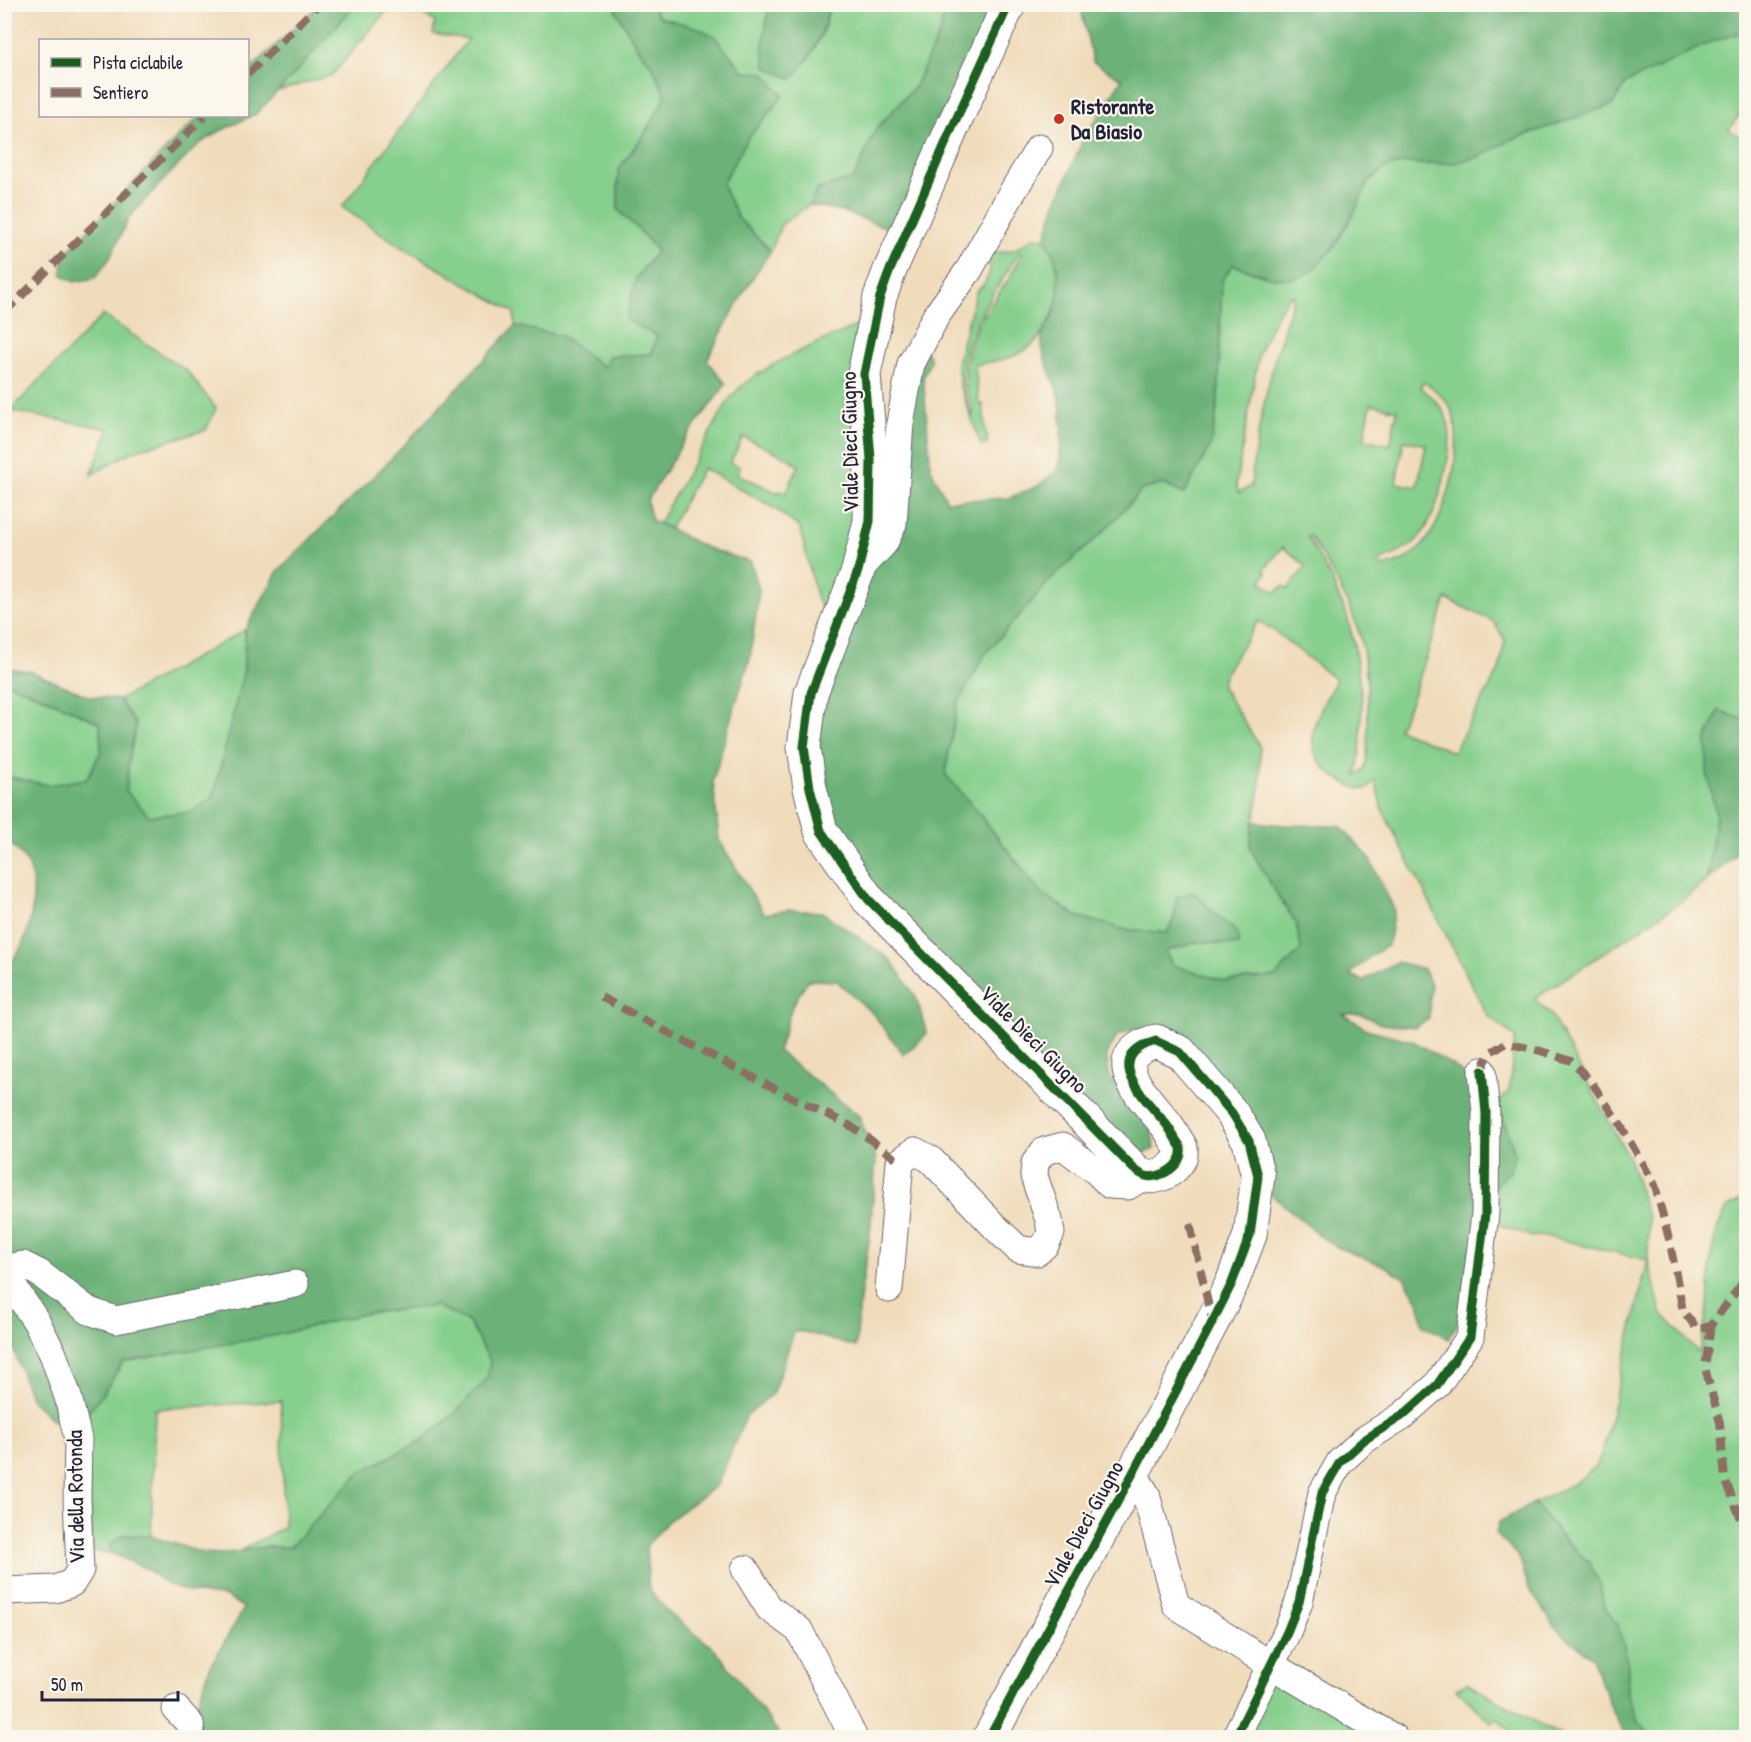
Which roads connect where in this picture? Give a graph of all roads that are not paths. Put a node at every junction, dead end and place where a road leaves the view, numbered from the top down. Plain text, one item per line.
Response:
1 (1010, 4) edge
2 (1040, 148) dead end
3 (858, 571) junction
4 (1482, 1071) dead end
5 (1144, 1176) junction
6 (295, 1284) dead end
7 (889, 1289) dead end
8 (1133, 1473) junction
9 (746, 1569) dead end
10 (4, 1591) edge
11 (1271, 1665) junction
12 (176, 1709) dead end
13 (191, 1737) edge
14 (854, 1737) edge
15 (989, 1737) edge
16 (1235, 1737) edge
17 (1394, 1737) edge

1 - 3 main road, Viale Dieci Giugno
2 - 3 street, Viale Dieci Giugno
3 - 5 main road, Viale Dieci Giugno
4 - 11 street
5 - 7 street, Viale Dieci Giugno
5 - 8 main road, Viale Dieci Giugno
6 - 10 street, Via della Rotonda
8 - 11 street
8 - 15 main road, Viale Dieci Giugno
9 - 14 street
11 - 16 street
11 - 17 street
12 - 13 street

